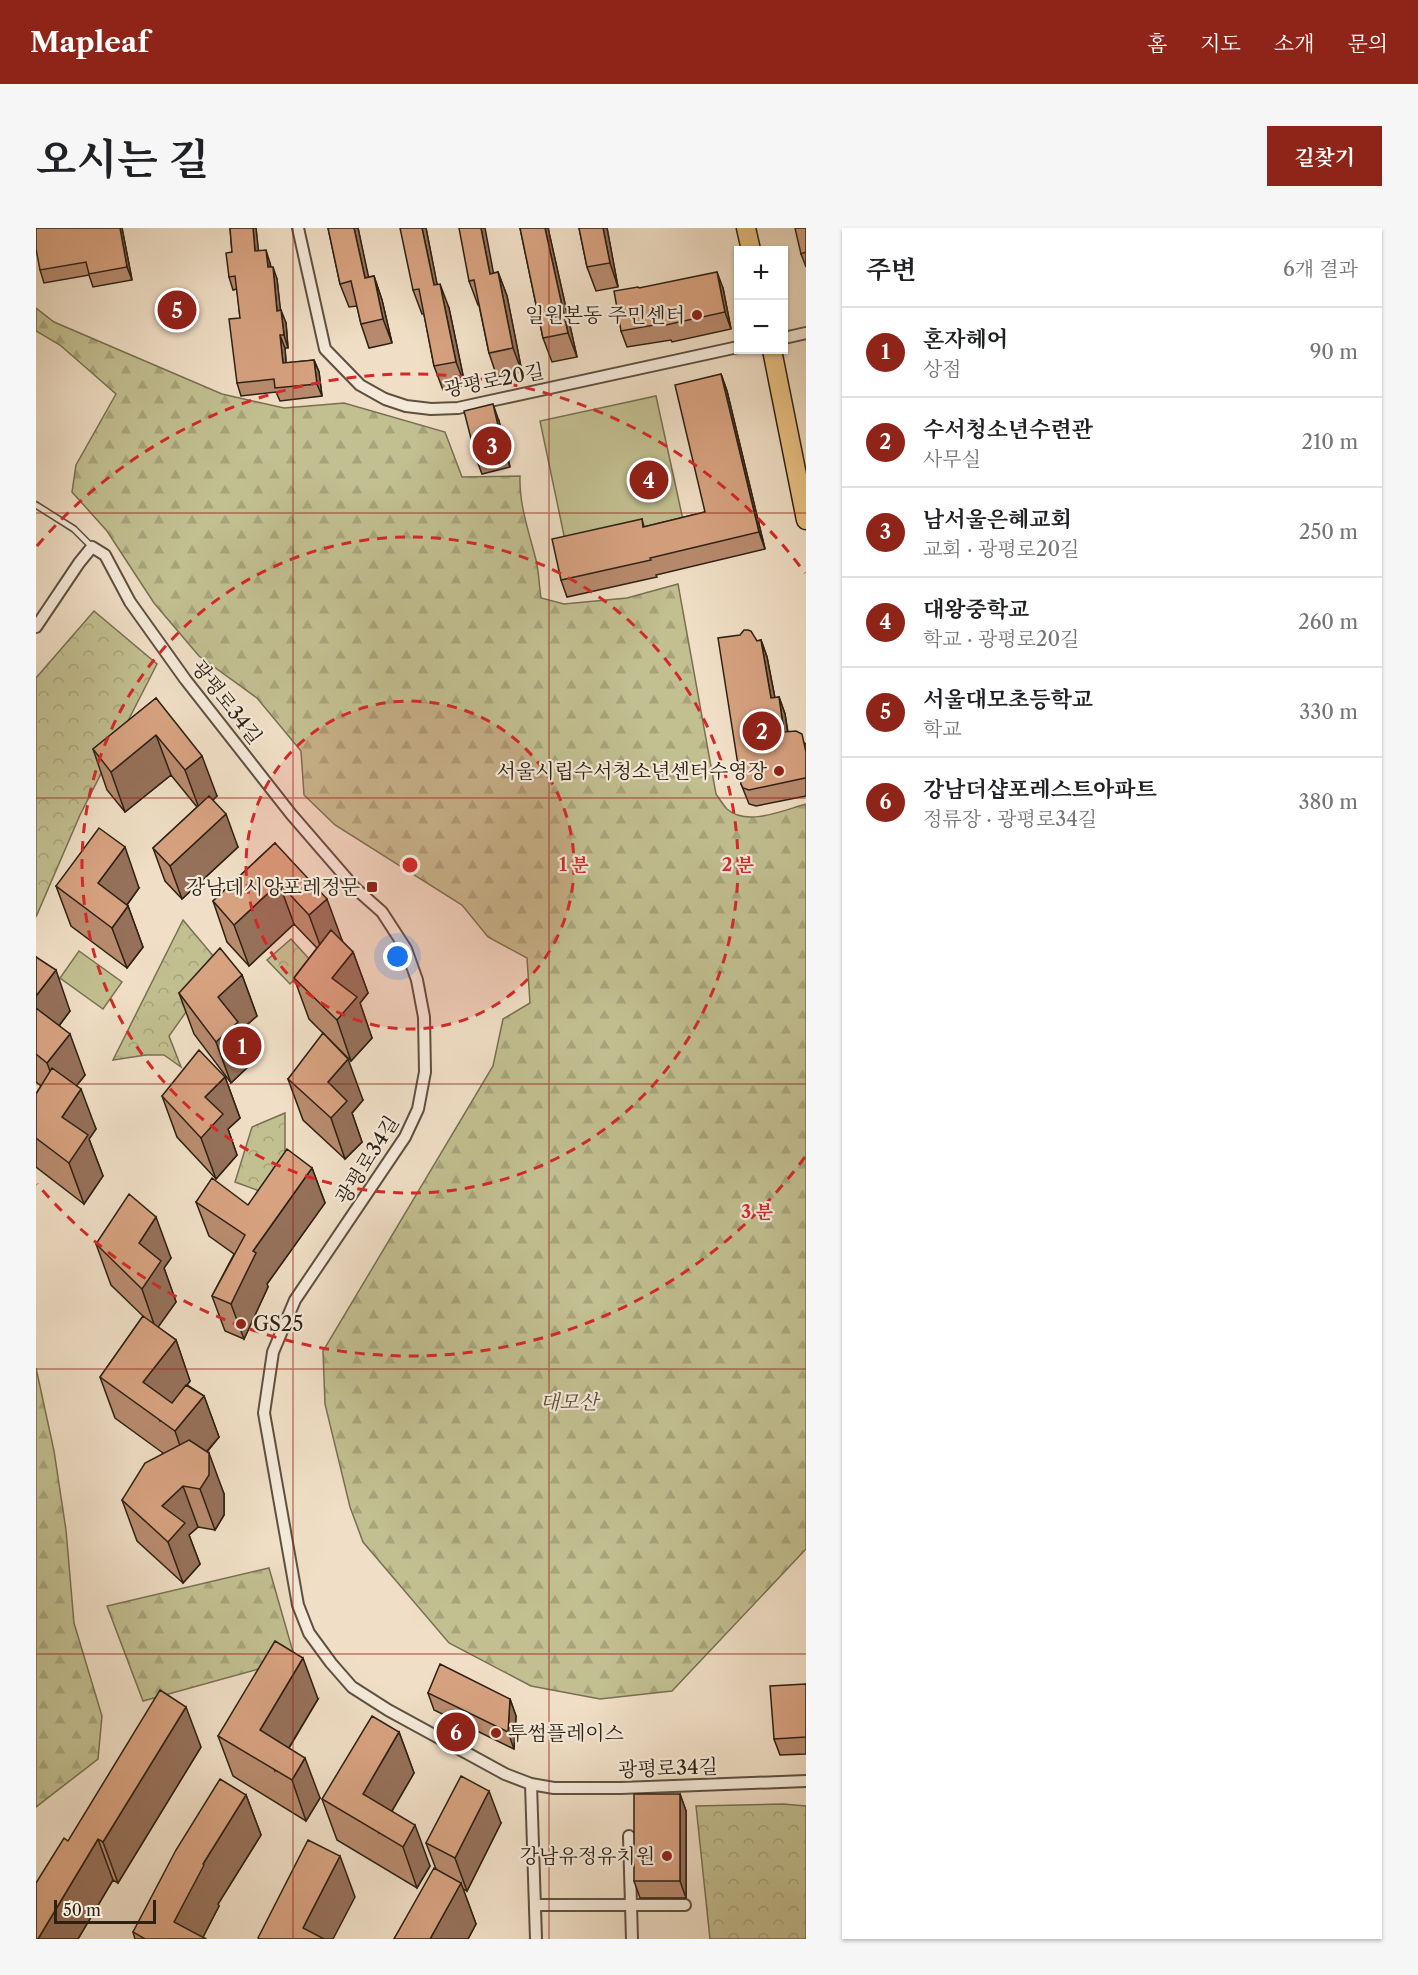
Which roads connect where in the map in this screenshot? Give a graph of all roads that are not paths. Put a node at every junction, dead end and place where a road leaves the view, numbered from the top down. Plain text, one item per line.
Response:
1 (298, 228) edge
2 (746, 228) edge
3 (750, 246) edge
4 (806, 333) edge
5 (788, 337) edge
6 (734, 348) edge
7 (773, 354) edge
8 (36, 505) edge
9 (806, 520) edge
10 (92, 547) junction
11 (36, 627) edge
12 (806, 1780) edge
13 (531, 1784) junction
14 (629, 1836) dead end
15 (535, 1905) junction
16 (631, 1905) junction
17 (685, 1905) dead end
18 (536, 1939) edge
19 (633, 1939) edge

1 - 6 street, 광평로20길
2 - 3 main road
4 - 5 street
7 - 9 main road
8 - 10 lane
10 - 11 street
10 - 13 street, 광평로34길
12 - 13 street, 광평로34길
13 - 15 street
14 - 16 street
15 - 16 street
15 - 18 street
16 - 17 street
16 - 19 street

